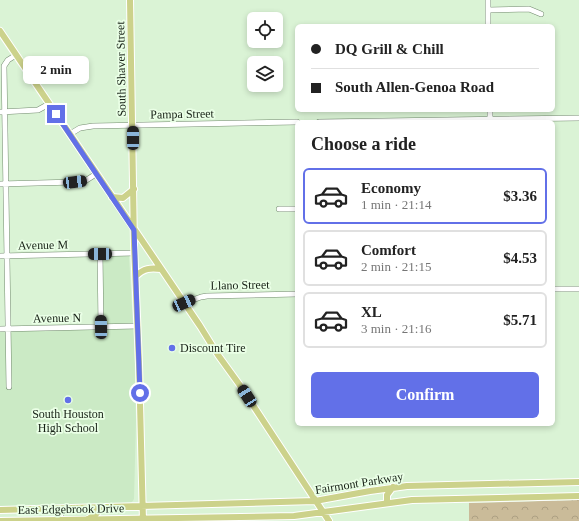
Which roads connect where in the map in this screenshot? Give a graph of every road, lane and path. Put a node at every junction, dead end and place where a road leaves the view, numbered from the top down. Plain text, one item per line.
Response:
1 (130, 0) edge
2 (488, 0) edge
3 (488, 10) junction
4 (541, 14) dead end
5 (488, 24) edge
6 (0, 31) edge
7 (16, 55) junction
8 (49, 104) junction
9 (2, 112) edge
10 (579, 118) edge
11 (520, 120) edge
12 (295, 122) edge
13 (133, 125) junction
14 (70, 134) junction
15 (96, 174) junction
16 (3, 184) edge
17 (134, 189) junction
18 (112, 197) junction
19 (279, 209) dead end
20 (295, 209) edge
21 (135, 232) junction
22 (135, 253) junction
23 (100, 254) junction
24 (0, 256) edge
25 (7, 256) junction
26 (161, 269) junction
27 (136, 276) junction
28 (579, 288) edge
29 (555, 289) edge
30 (295, 294) edge
31 (184, 303) junction
32 (138, 326) junction
33 (101, 327) junction
34 (0, 329) edge
35 (8, 329) junction
36 (9, 387) dead end
37 (579, 482) edge
38 (529, 484) junction
39 (393, 487) junction
40 (579, 496) edge
41 (530, 497) junction
42 (315, 501) junction
43 (246, 503) junction
44 (387, 503) junction
45 (143, 506) junction
46 (98, 507) junction
47 (61, 508) junction
48 (0, 510) edge
49 (323, 512) junction
50 (247, 517) junction
51 (87, 520) junction
52 (143, 520) edge
53 (0, 521) edge
54 (61, 521) edge
55 (329, 521) edge

1 - 13 main road, South Shaver Street
2 - 3 street
3 - 4 street
3 - 5 street
6 - 7 main road
7 - 8 main road
7 - 9 street
8 - 9 street
8 - 14 main road
9 - 16 street
10 - 11 street
12 - 13 street, Pampa Street
13 - 14 street, Pampa Street
13 - 17 main road, South Shaver Street
14 - 15 main road
15 - 16 street
15 - 18 main road
16 - 25 street
17 - 18 main road
17 - 21 main road, South Shaver Street
18 - 21 main road
19 - 20 street
21 - 22 main road, South Shaver Street
21 - 26 main road
22 - 23 street, Avenue M
22 - 27 main road, South Shaver Street
23 - 25 street, Avenue M
23 - 33 street
24 - 25 street, Avenue M
25 - 35 street
26 - 27 main road
26 - 31 main road
27 - 32 main road, South Shaver Street
28 - 29 street
30 - 31 street, Llano Street
31 - 42 main road
32 - 33 street, Avenue N
32 - 45 main road, South Shaver Street
33 - 35 street, Avenue N
34 - 35 street, Avenue N
35 - 36 street
37 - 38 main road, Fairmont Parkway
38 - 39 main road, Fairmont Parkway
38 - 41 main road
39 - 42 main road, Fairmont Parkway
39 - 44 main road
40 - 41 main road, Fairmont Parkway
41 - 44 main road, Fairmont Parkway
42 - 43 main road, Fairmont Parkway
42 - 49 main road
43 - 45 main road, Fairmont Parkway
43 - 50 main road
44 - 49 main road, Fairmont Parkway
45 - 46 main road, East Edgebrook Drive
45 - 52 main road, South Shaver Street
46 - 47 main road, East Edgebrook Drive
46 - 51 main road
47 - 48 main road, East Edgebrook Drive
47 - 54 street
49 - 50 main road, Fairmont Parkway
49 - 55 main road
50 - 52 main road, Fairmont Parkway
51 - 52 main road, East Edgebrook Drive
51 - 54 main road, East Edgebrook Drive
53 - 54 main road, East Edgebrook Drive

